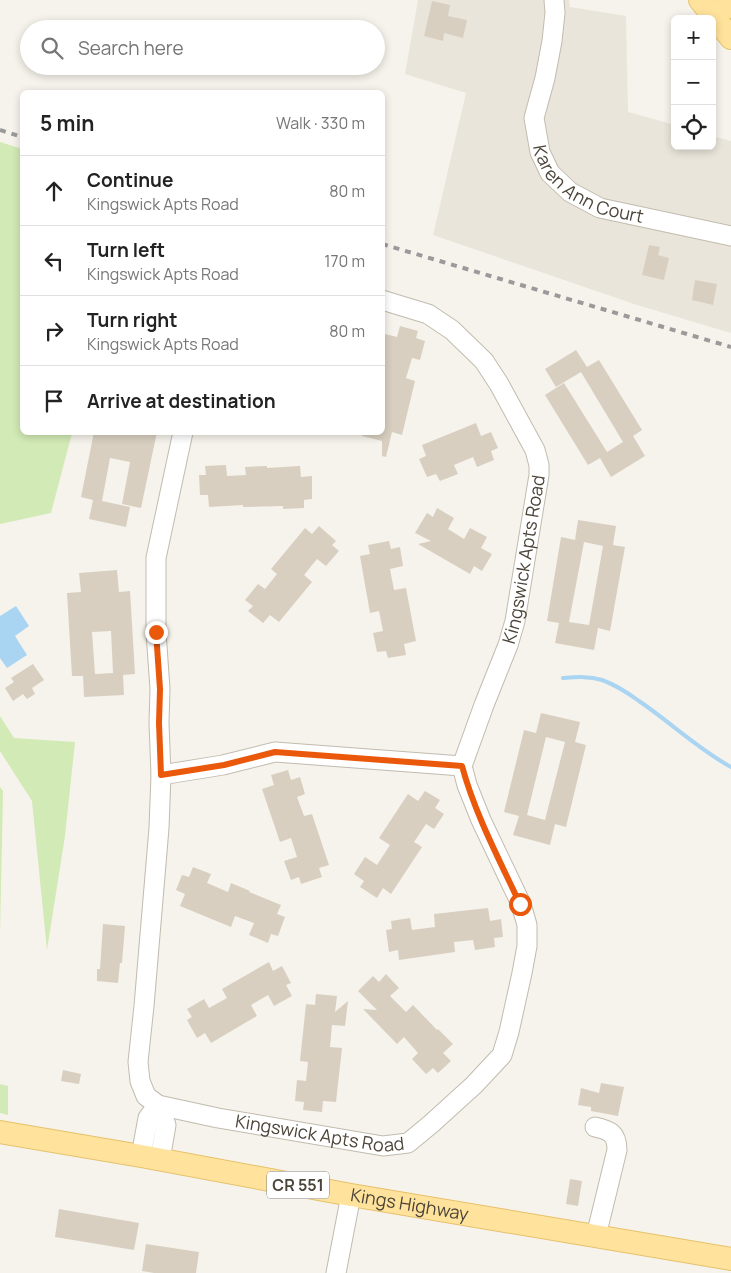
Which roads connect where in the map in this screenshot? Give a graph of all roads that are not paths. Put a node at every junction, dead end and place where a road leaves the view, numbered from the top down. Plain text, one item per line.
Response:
1 (554, 0) edge
2 (700, 0) edge
3 (726, 0) edge
4 (731, 7) edge
5 (731, 38) edge
6 (731, 236) edge
7 (385, 301) edge
8 (181, 435) edge
9 (462, 766) junction
10 (161, 775) junction
11 (158, 1105) junction
12 (595, 1127) dead end
13 (0, 1132) edge
14 (150, 1158) junction
15 (351, 1195) junction
16 (596, 1236) junction
17 (731, 1259) edge
18 (336, 1273) edge

1 - 6 street, Karen Ann Court
2 - 5 main road
3 - 4 main road
7 - 9 street, Kingswick Apts Road
8 - 10 street
9 - 10 street
9 - 11 street, Kingswick Apts Road
10 - 11 street
11 - 14 street
12 - 16 street
13 - 14 main road, Kings Highway / CR 551
14 - 15 main road, Kings Highway / CR 551
15 - 16 main road, Kings Highway / CR 551
15 - 18 street
16 - 17 main road, Kings Highway / CR 551

